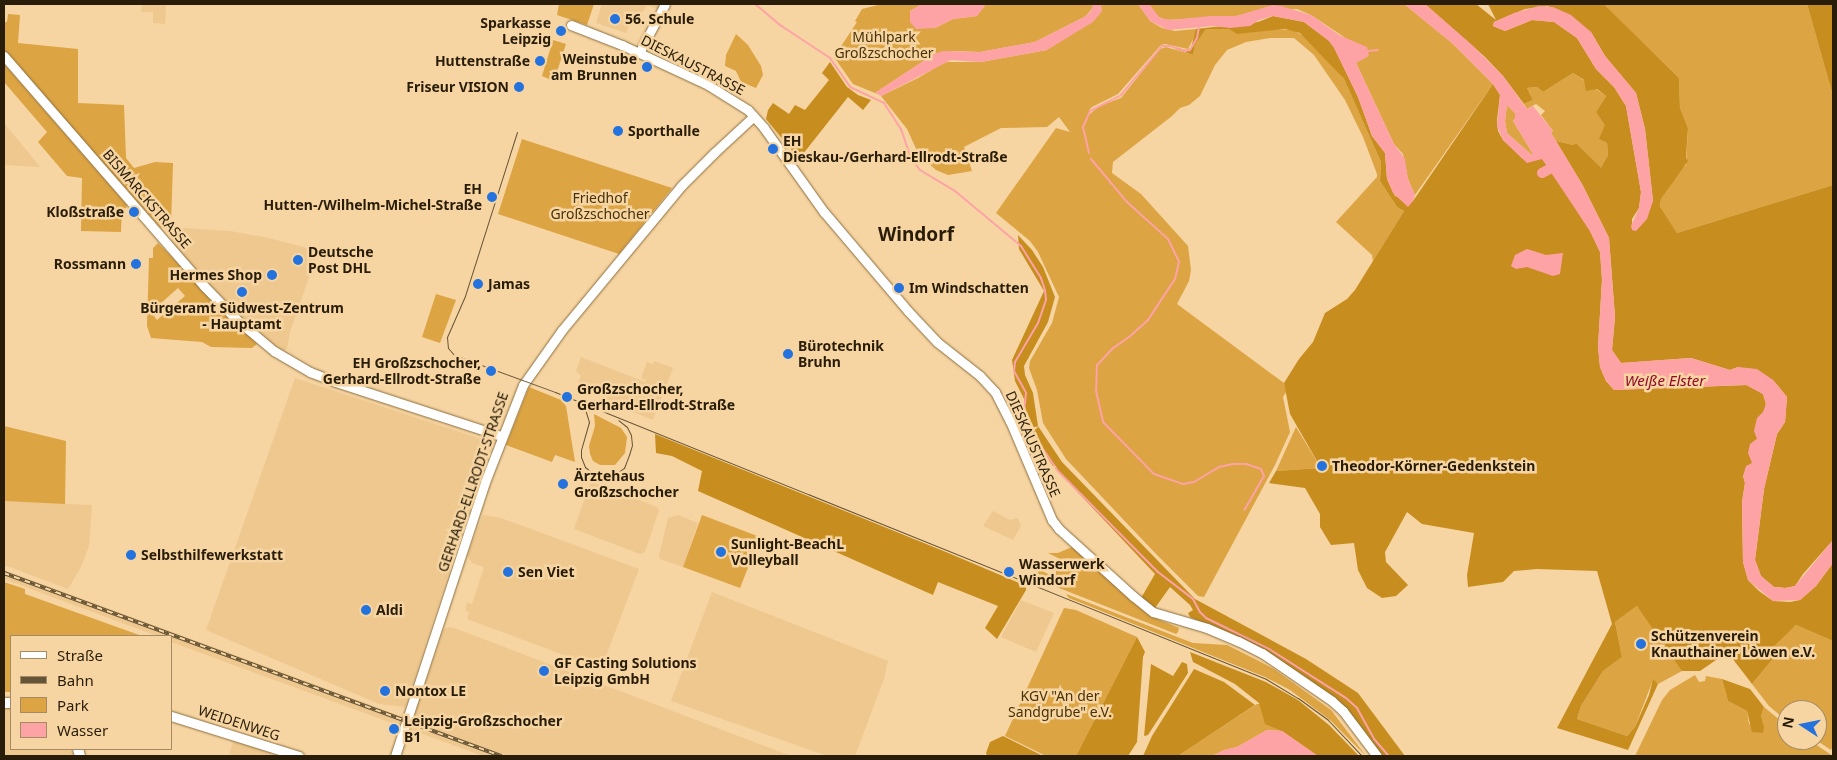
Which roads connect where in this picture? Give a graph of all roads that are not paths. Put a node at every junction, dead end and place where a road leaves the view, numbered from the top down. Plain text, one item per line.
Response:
1 (665, 4) edge
2 (571, 25) dead end
3 (639, 53) junction
4 (4, 56) edge
5 (754, 116) junction
6 (501, 436) junction
7 (172, 716) edge
8 (299, 756) edge
9 (395, 756) edge
10 (1377, 756) edge

1 - 3 main road
2 - 3 main road, DIESKAUSTRASSE
3 - 5 main road, DIESKAUSTRASSE
4 - 6 main road, BISMARCKSTRASSE
5 - 6 main road, GERHARD-ELLRODT-STRASSE
5 - 10 main road, DIESKAUSTRASSE
6 - 9 main road, GERHARD-ELLRODT-STRASSE
7 - 8 main road, WEIDENWEG

